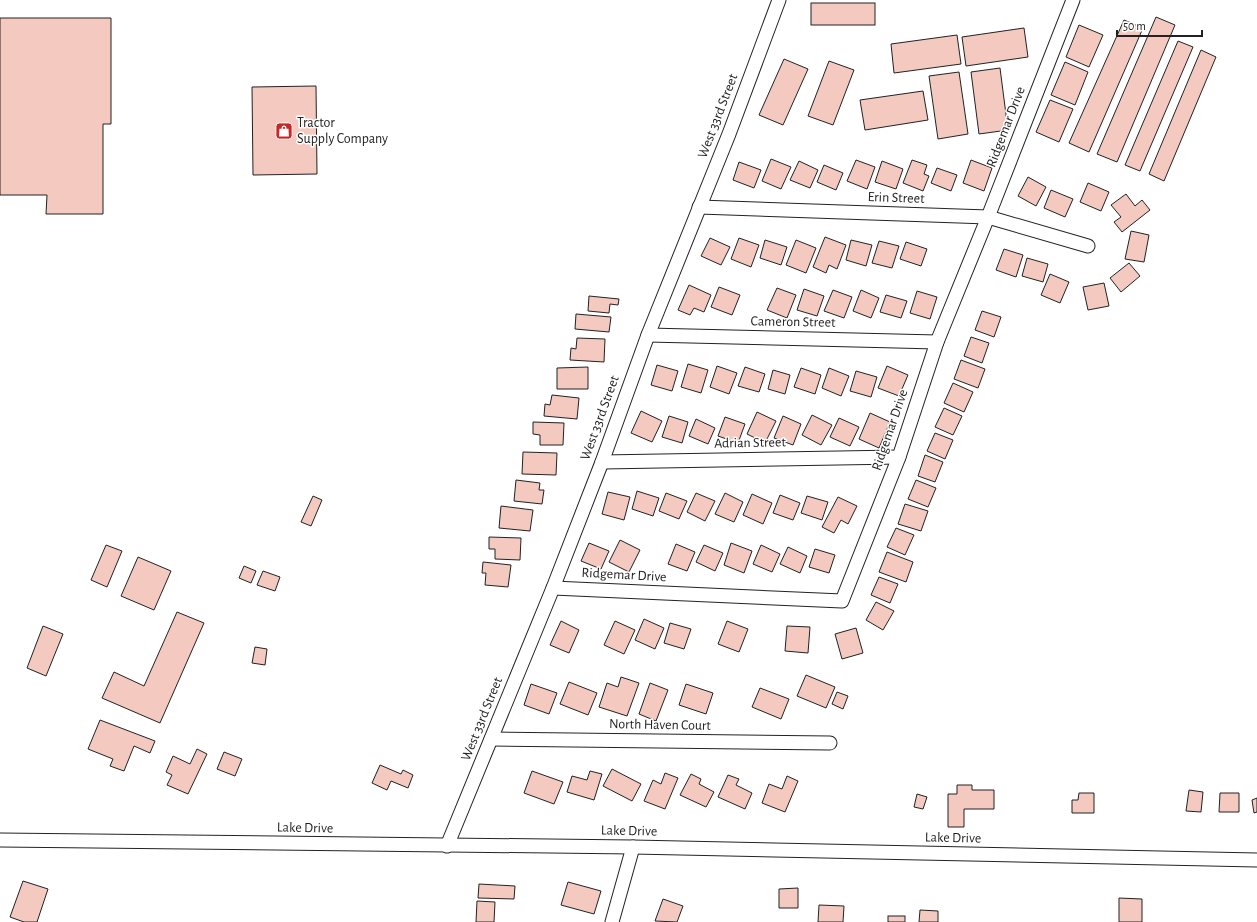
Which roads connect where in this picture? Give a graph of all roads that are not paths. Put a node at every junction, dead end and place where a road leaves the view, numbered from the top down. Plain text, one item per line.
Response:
1 (780, 0) edge
2 (1073, 0) edge
3 (700, 207) junction
4 (988, 218) junction
5 (1088, 246) dead end
6 (648, 334) junction
7 (937, 342) junction
8 (899, 457) junction
9 (602, 462) junction
10 (553, 588) junction
11 (491, 739) junction
12 (830, 743) dead end
13 (0, 840) edge
14 (447, 846) junction
15 (633, 847) junction
16 (1257, 860) edge
17 (612, 922) edge

1 - 3 street, West 33rd Street
2 - 4 street, Ridgemar Drive
3 - 4 street, Erin Street
3 - 6 street, West 33rd Street
4 - 5 street, Erin Street
4 - 7 street, Ridgemar Drive
6 - 7 street, Cameron Street
6 - 9 street, West 33rd Street
7 - 8 street, Ridgemar Drive
8 - 9 street, Adrian Street
8 - 10 street, Ridgemar Drive
9 - 10 street, West 33rd Street
10 - 11 street, West 33rd Street
11 - 12 street, North Haven Court
11 - 14 street, West 33rd Street
13 - 14 street, Lake Drive
14 - 15 street, Lake Drive
15 - 16 street, Lake Drive
15 - 17 street

